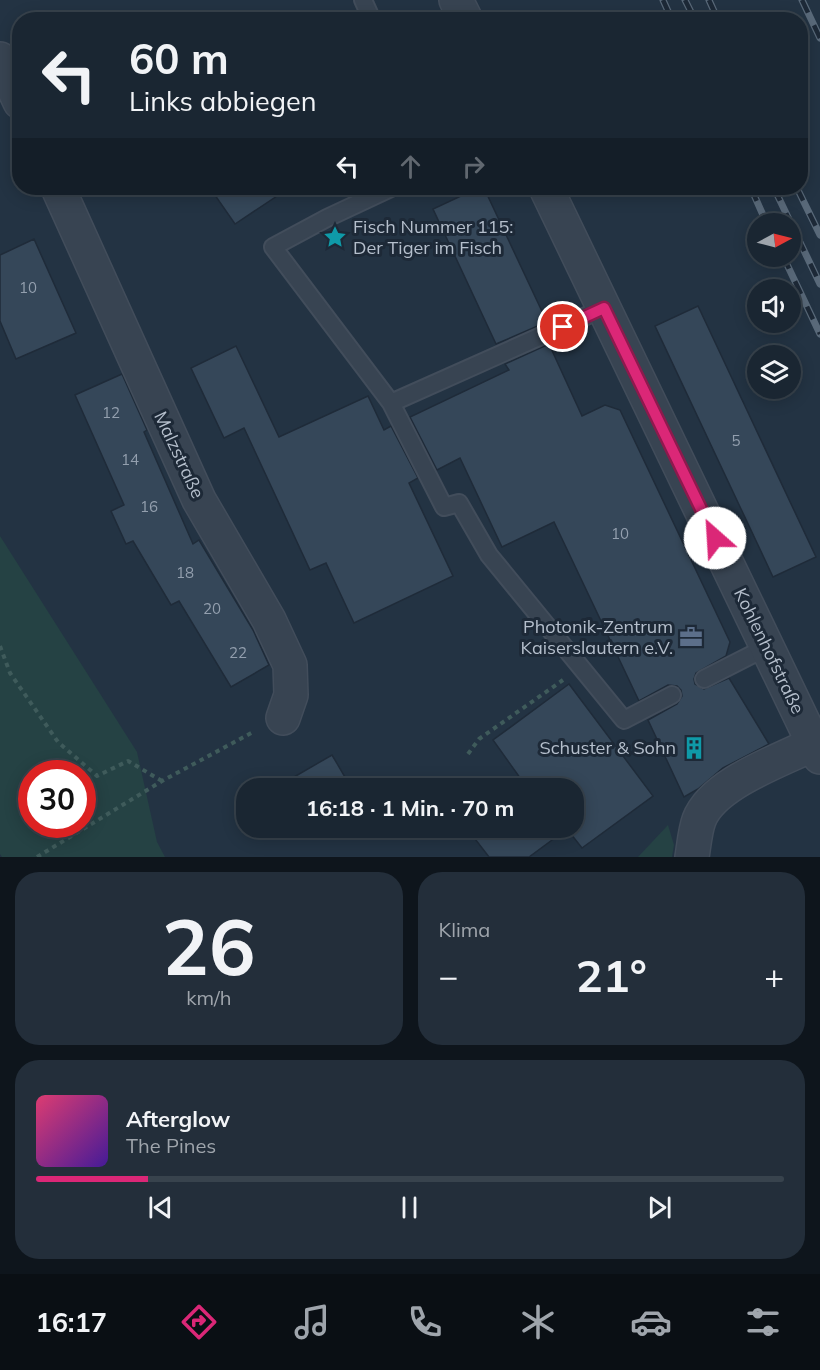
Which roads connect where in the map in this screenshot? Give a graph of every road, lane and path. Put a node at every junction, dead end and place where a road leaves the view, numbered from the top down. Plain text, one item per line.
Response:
1 (0, 59) edge
2 (12, 85) edge
3 (61, 195) edge
4 (376, 195) edge
5 (549, 195) edge
6 (604, 308) junction
7 (391, 404) junction
8 (0, 646) edge
9 (767, 647) junction
10 (567, 677) dead end
11 (704, 679) dead end
12 (672, 695) dead end
13 (283, 718) dead end
14 (236, 740) dead end
15 (817, 751) edge
16 (468, 754) dead end
17 (162, 781) junction
18 (38, 857) edge
19 (692, 857) edge

1 - 2 street
3 - 13 street, Malzstraße
4 - 7 lane
5 - 6 street, Kohlenhofstraße
6 - 7 lane
6 - 9 street, Kohlenhofstraße
7 - 12 lane
8 - 17 path
9 - 11 lane
9 - 15 street, Kohlenhofstraße
10 - 16 path
14 - 17 path
15 - 19 street
17 - 18 path

